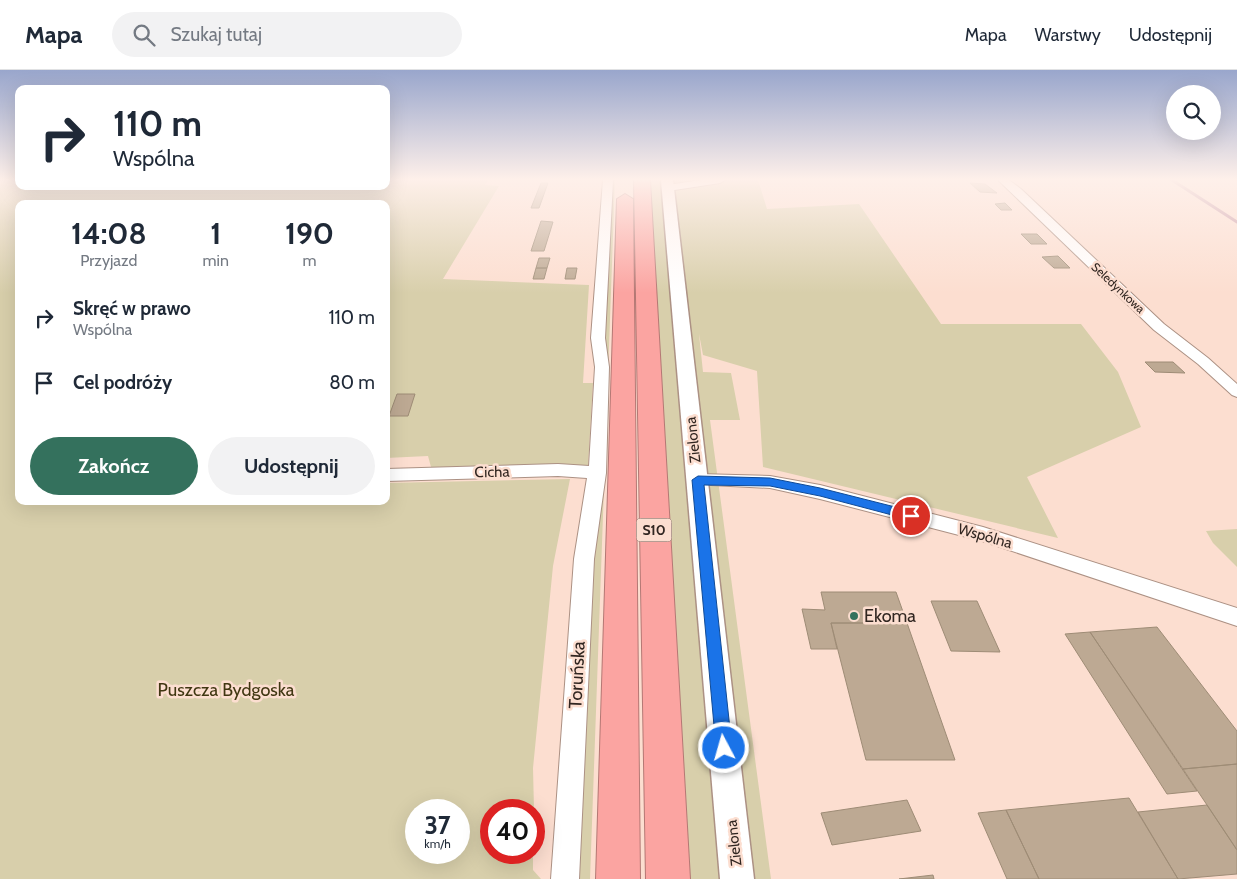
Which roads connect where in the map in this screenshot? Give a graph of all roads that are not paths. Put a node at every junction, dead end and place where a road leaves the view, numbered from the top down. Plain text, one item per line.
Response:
1 (606, 218) edge
2 (625, 218) edge
3 (659, 218) edge
4 (664, 218) edge
5 (1045, 218) edge
6 (1237, 392) edge
7 (597, 473) junction
8 (390, 475) edge
9 (698, 480) junction
10 (1237, 617) edge
11 (565, 879) edge
12 (618, 879) edge
13 (668, 879) edge
14 (737, 879) edge

1 - 7 street
2 - 12 highway, S10
3 - 13 highway, S10
4 - 9 street, Zielona
5 - 6 street, Seledynkowa
7 - 8 street, Cicha
7 - 11 street, Toruńska
9 - 10 street, Wspólna
9 - 14 street, Zielona

